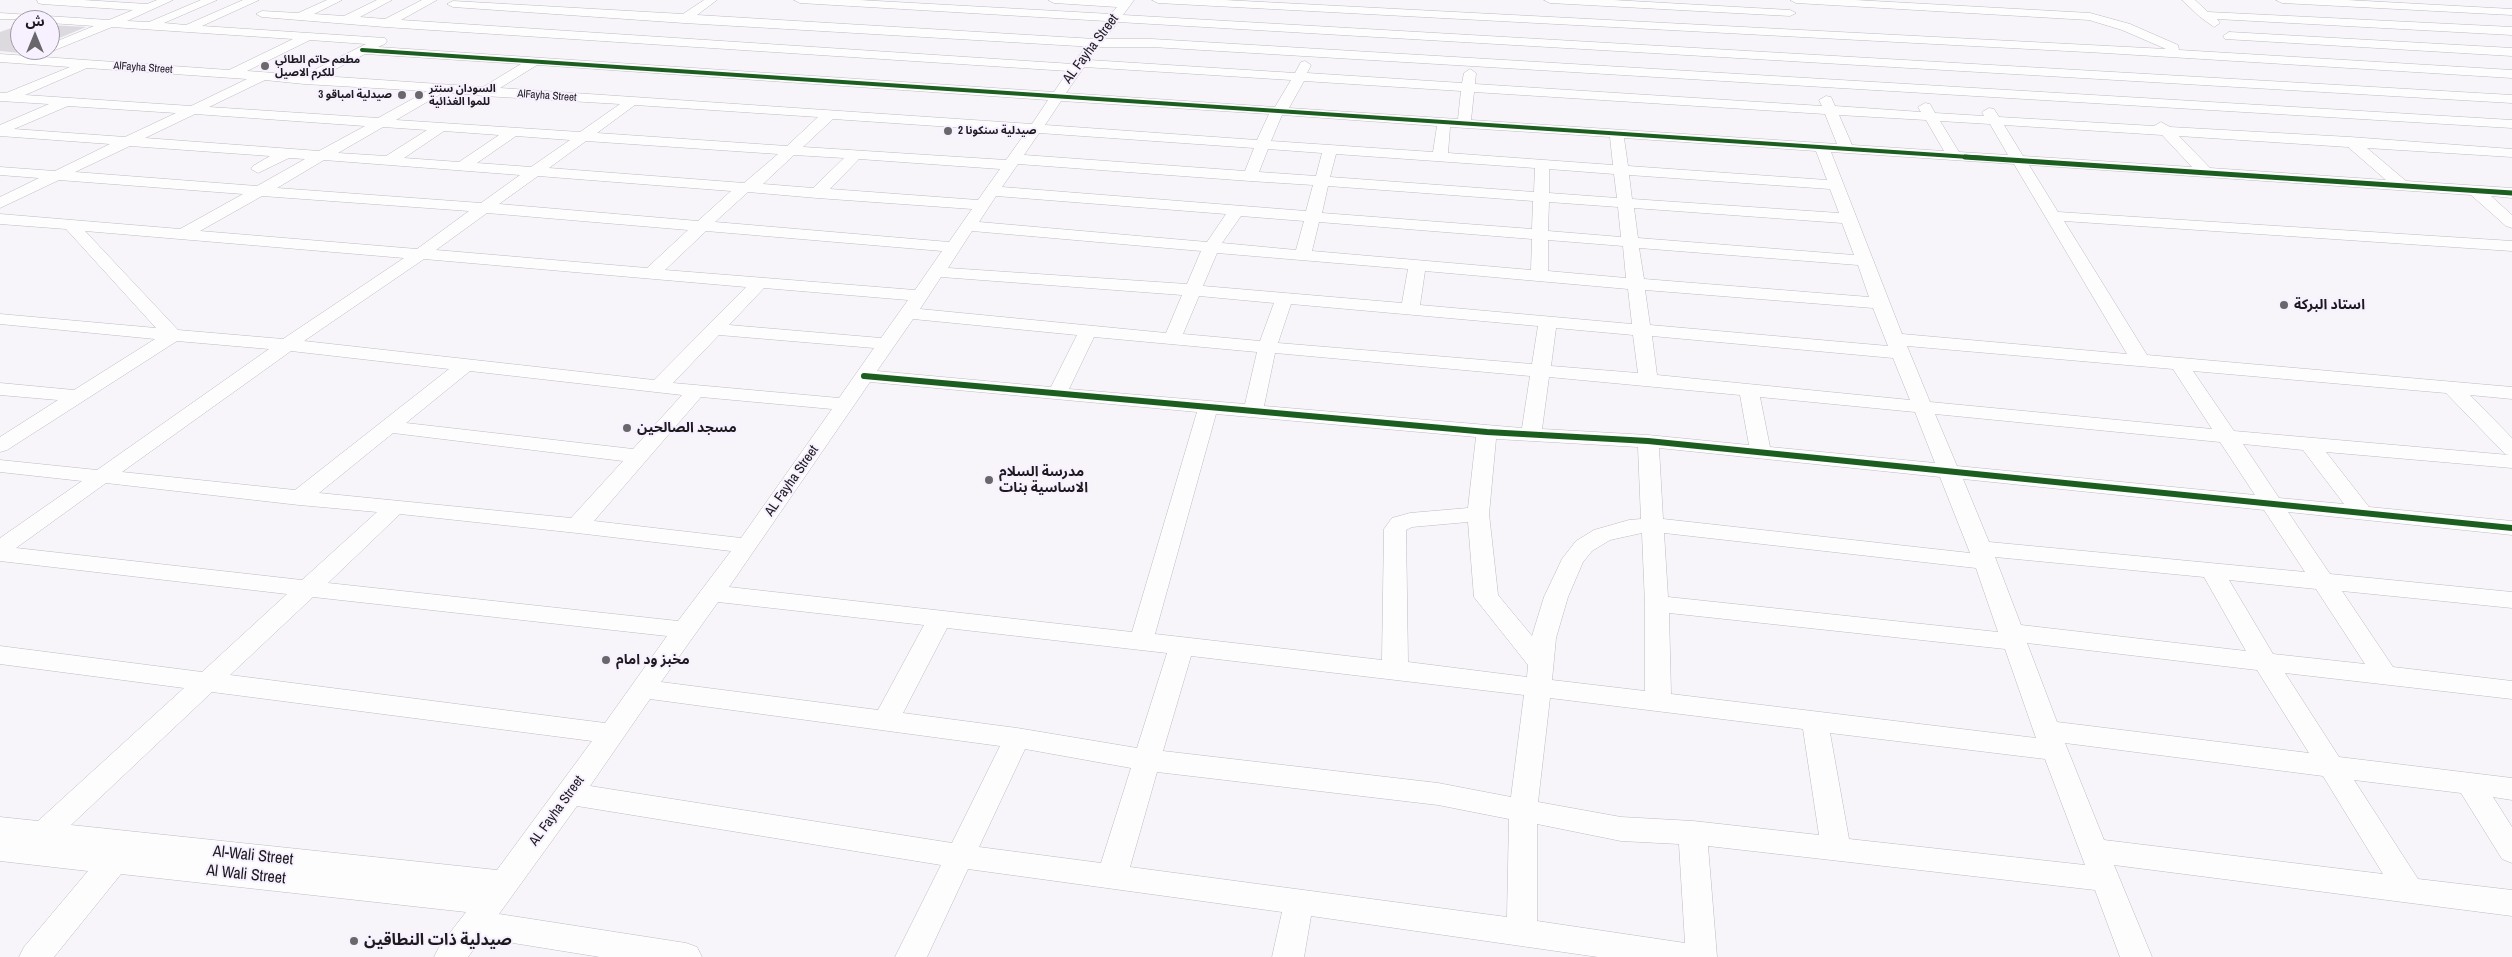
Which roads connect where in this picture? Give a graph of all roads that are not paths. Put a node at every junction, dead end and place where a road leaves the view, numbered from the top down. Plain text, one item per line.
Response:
1 (127, 0) edge
2 (167, 0) edge
3 (211, 0) edge
4 (253, 0) edge
5 (329, 0) edge
6 (336, 0) edge
7 (386, 0) edge
8 (431, 0) edge
9 (577, 0) edge
10 (711, 0) edge
11 (800, 0) edge
12 (808, 0) edge
13 (1054, 0) edge
14 (1158, 0) edge
15 (1429, 0) edge
16 (1550, 0) edge
17 (1784, 0) edge
18 (1796, 0) edge
19 (2188, 0) edge
20 (2282, 0) edge
21 (2297, 0) edge
22 (2446, 0) edge
23 (78, 1) edge
24 (1178, 1) edge
25 (1127, 2) edge
26 (1580, 2) junction
27 (1631, 2) edge
28 (36, 3) edge
29 (1277, 3) edge
30 (1923, 3) edge
31 (287, 4) dead end
32 (935, 4) edge
33 (1327, 4) edge
34 (2349, 4) junction
35 (114, 5) junction
36 (881, 5) junction
37 (2066, 5) dead end
38 (449, 6) edge
39 (149, 7) junction
40 (366, 9) junction
41 (2460, 9) junction
42 (186, 10) junction
43 (558, 11) junction
44 (223, 12) junction
45 (408, 12) junction
46 (982, 12) junction
47 (2512, 12) edge
48 (1790, 13) junction
49 (262, 14) junction
50 (1427, 14) junction
51 (610, 15) junction
52 (2204, 15) junction
53 (0, 16) edge
54 (2075, 16) junction
55 (299, 17) junction
56 (684, 19) junction
57 (1914, 19) dead end
58 (60, 20) edge
59 (345, 20) junction
60 (1114, 20) junction
61 (1524, 20) junction
62 (716, 21) junction
63 (1165, 21) junction
64 (2325, 21) junction
65 (109, 23) junction
66 (386, 23) junction
67 (1584, 23) junction
68 (775, 24) junction
69 (2379, 24) junction
70 (148, 25) junction
71 (410, 26) junction
72 (1266, 26) junction
73 (1634, 26) junction
74 (10, 27) edge
75 (7, 28) dead end
76 (186, 28) junction
77 (1687, 28) junction
78 (852, 29) junction
79 (1320, 29) junction
80 (226, 30) junction
81 (2512, 31) edge
82 (519, 32) junction
83 (909, 32) junction
84 (1798, 34) junction
85 (310, 35) junction
86 (960, 35) junction
87 (1422, 35) junction
88 (574, 36) junction
89 (2229, 36) junction
90 (1476, 38) junction
91 (353, 39) junction
92 (382, 40) junction
93 (1523, 41) junction
94 (1942, 41) junction
95 (2096, 41) junction
96 (685, 43) junction
97 (1095, 43) junction
98 (1152, 43) junction
99 (60, 44) edge
100 (2354, 44) junction
101 (744, 46) junction
102 (2414, 47) junction
103 (1638, 48) junction
104 (362, 50) junction
105 (1692, 51) junction
106 (2512, 52) edge
107 (1310, 53) junction
108 (2188, 54) junction
109 (882, 55) junction
110 (935, 58) junction
111 (1808, 58) junction
112 (20, 60) edge
113 (2257, 60) junction
114 (535, 61) junction
115 (1472, 62) junction
116 (87, 64) junction
117 (1078, 66) junction
118 (1958, 66) junction
119 (2385, 67) junction
120 (648, 69) junction
121 (2451, 71) junction
122 (708, 73) junction
123 (1642, 73) junction
124 (229, 74) junction
125 (2512, 74) edge
126 (262, 76) junction
127 (2118, 76) junction
128 (1300, 77) junction
129 (304, 80) junction
130 (849, 83) junction
131 (1819, 83) junction
132 (2287, 86) junction
133 (1467, 87) junction
134 (440, 89) junction
135 (1914, 89) junction
136 (484, 92) junction
137 (1976, 93) junction
138 (2418, 93) junction
139 (1056, 96) junction
140 (3, 97) edge
141 (2487, 97) junction
142 (2512, 99) edge
143 (66, 101) junction
144 (631, 102) junction
145 (2140, 102) junction
146 (1647, 103) junction
147 (666, 105) junction
148 (193, 110) junction
149 (1279, 110) junction
150 (1830, 111) junction
151 (2319, 113) junction
152 (823, 114) junction
153 (2512, 115) edge
154 (1930, 116) junction
155 (1994, 120) junction
156 (1444, 121) junction
157 (382, 123) junction
158 (1464, 123) junction
159 (2512, 124) edge
160 (441, 127) junction
161 (1034, 128) junction
162 (0, 131) edge
163 (2166, 131) junction
164 (512, 132) junction
165 (1616, 132) junction
166 (582, 137) junction
167 (128, 141) junction
168 (2353, 143) junction
169 (1262, 144) junction
170 (1822, 147) junction
171 (1846, 148) junction
172 (1330, 149) junction
173 (791, 151) junction
174 (287, 153) junction
175 (2512, 153) edge
176 (322, 155) junction
177 (855, 155) junction
178 (1954, 156) junction
179 (1440, 157) junction
180 (390, 160) junction
181 (2018, 160) junction
182 (1011, 162) junction
183 (1542, 165) junction
184 (463, 166) junction
185 (258, 169) dead end
186 (1621, 170) junction
187 (0, 171) edge
188 (1176, 171) junction
189 (533, 172) junction
190 (2206, 173) junction
191 (58, 175) junction
192 (1250, 176) junction
193 (1323, 182) junction
194 (1836, 185) junction
195 (2401, 185) junction
196 (742, 189) junction
197 (2475, 190) junction
198 (259, 191) junction
199 (817, 193) junction
200 (2512, 193) edge
201 (1540, 197) junction
202 (987, 198) junction
203 (0, 203) edge
204 (1626, 203) junction
205 (1160, 204) junction
206 (485, 208) junction
207 (1236, 211) junction
208 (2052, 216) junction
209 (1314, 217) junction
210 (0, 219) edge
211 (1850, 219) junction
212 (2512, 223) edge
213 (70, 224) junction
214 (703, 225) junction
215 (967, 226) junction
216 (185, 233) junction
217 (1540, 235) junction
218 (1632, 241) junction
219 (2512, 246) edge
220 (952, 247) junction
221 (1211, 248) junction
222 (419, 255) junction
223 (1304, 255) junction
224 (1865, 261) junction
225 (1417, 265) junction
226 (937, 272) junction
227 (651, 273) junction
228 (1539, 276) junction
229 (761, 282) junction
230 (1635, 284) junction
231 (1192, 290) junction
232 (1284, 299) junction
233 (1880, 303) junction
234 (915, 304) junction
235 (1410, 310) junction
236 (0, 319) edge
237 (1548, 322) junction
238 (714, 329) junction
239 (1640, 330) junction
240 (1088, 331) junction
241 (173, 335) junction
242 (1172, 339) junction
243 (887, 344) junction
244 (287, 345) junction
245 (1898, 346) junction
246 (1267, 347) junction
247 (2141, 361) junction
248 (467, 364) junction
249 (2179, 364) junction
250 (1540, 372) junction
251 (864, 376) junction
252 (1648, 380) junction
253 (660, 385) junction
254 (2452, 388) junction
255 (696, 390) junction
256 (1749, 390) junction
257 (2, 391) edge
258 (2512, 393) edge
259 (1057, 394) junction
260 (77, 396) junction
261 (846, 404) junction
262 (1924, 406) junction
263 (1208, 408) junction
264 (1253, 412) junction
265 (389, 427) junction
266 (1487, 432) junction
267 (1531, 435) junction
268 (2229, 437) junction
269 (1648, 442) junction
270 (2309, 444) junction
271 (0, 446) edge
272 (2512, 450) edge
273 (1761, 453) junction
274 (638, 456) junction
275 (2512, 462) edge
276 (0, 466) edge
277 (1950, 472) junction
278 (101, 477) junction
279 (299, 498) junction
280 (2274, 506) junction
281 (394, 508) junction
282 (1478, 514) junction
283 (2363, 514) junction
284 (1652, 525) junction
285 (577, 526) junction
286 (2512, 528) edge
287 (747, 546) junction
288 (0, 548) edge
289 (0, 554) edge
290 (1983, 555) junction
291 (2212, 571) junction
292 (2323, 582) junction
293 (306, 590) junction
294 (711, 593) junction
295 (2512, 600) edge
296 (1657, 604) junction
297 (939, 618) junction
298 (684, 630) junction
299 (2013, 637) junction
300 (1141, 642) junction
301 (1181, 647) junction
302 (0, 655) edge
303 (2265, 662) junction
304 (1395, 670) junction
305 (1538, 675) junction
306 (2385, 675) junction
307 (206, 682) junction
308 (644, 690) junction
309 (2512, 690) edge
310 (1658, 702) junction
311 (886, 720) junction
312 (1815, 722) junction
313 (612, 734) junction
314 (1017, 738) junction
315 (2051, 740) junction
316 (1147, 760) junction
317 (2332, 767) junction
318 (2469, 784) junction
319 (2512, 789) edge
320 (570, 794) junction
321 (1523, 809) junction
322 (0, 829) edge
323 (1693, 833) junction
324 (43, 834) junction
325 (0, 849) edge
326 (1836, 849) junction
327 (2093, 850) junction
328 (2512, 851) edge
329 (960, 856) junction
330 (114, 861) junction
331 (1112, 876) junction
332 (2104, 879) junction
333 (2409, 890) junction
334 (491, 903) junction
335 (1298, 903) junction
336 (2512, 903) edge
337 (1522, 932) junction
338 (35, 957) edge
339 (450, 957) edge
340 (686, 957) edge
341 (911, 957) edge
342 (1288, 957) edge
343 (1687, 957) edge
344 (1701, 957) edge
345 (2136, 957) edge

1 - 35 street
2 - 39 street
3 - 42 street
4 - 44 street
5 - 6 street
6 - 55 street
7 - 40 street
8 - 45 street
9 - 43 street
10 - 56 street
11 - 12 street
12 - 36 street
12 - 68 street
13 - 25 street
14 - 24 street
15 - 50 street
16 - 26 street
17 - 48 street
18 - 30 street
19 - 52 street
20 - 21 street
21 - 34 street
21 - 64 street
22 - 41 street
23 - 28 street
23 - 35 street
24 - 29 street
24 - 63 street
25 - 60 street, AL Fayha Street
26 - 27 street
26 - 67 street
27 - 48 street
27 - 73 street
28 - 53 street
29 - 33 street
29 - 72 street
30 - 54 street
30 - 57 street
31 - 49 street
32 - 36 street
32 - 46 street
33 - 50 street
34 - 41 street
34 - 69 street
35 - 39 street
36 - 78 street
37 - 54 street
38 - 43 street
38 - 71 street
39 - 65 street
40 - 45 street
40 - 59 street
41 - 47 street
42 - 44 street
42 - 70 street
43 - 51 street
43 - 82 street
44 - 76 street
45 - 66 street
46 - 60 street
46 - 86 street
48 - 84 street
49 - 55 street
49 - 80 street
50 - 61 street
50 - 87 street
51 - 56 street
51 - 88 street
52 - 64 street
52 - 89 street
54 - 95 street
54 - 108 street
55 - 59 street
56 - 62 street
58 - 65 street
59 - 66 street
59 - 85 street
60 - 63 street
60 - 97 street, AL Fayha Street
61 - 67 street
61 - 93 street
62 - 68 street
62 - 96 street
63 - 72 street
63 - 98 street
64 - 69 street
65 - 70 street
65 - 99 street
66 - 71 street
66 - 91 street
67 - 73 street
68 - 78 street
69 - 81 street
69 - 102 street
70 - 76 street
71 - 82 street
71 - 92 street
72 - 79 street
73 - 77 street
74 - 75 street
76 - 80 street
77 - 84 street
77 - 105 street
78 - 83 street
79 - 87 street
79 - 107 street
80 - 85 street
82 - 88 street
83 - 86 street
83 - 109 street
84 - 94 street
84 - 111 street
85 - 91 street
85 - 124 street
86 - 97 street
86 - 110 street
87 - 90 street
88 - 96 street
88 - 114 street
89 - 100 street
89 - 113 street
90 - 93 street
90 - 115 street
91 - 92 street
92 - 104 street
93 - 103 street
94 - 95 street
94 - 118 street
95 - 108 street
95 - 127 street
96 - 101 street
96 - 120 street
97 - 98 street
97 - 117 street, AL Fayha Street
98 - 107 street
100 - 102 street
100 - 119 street
101 - 109 street
101 - 122 street
102 - 106 street
102 - 121 street
103 - 105 street
103 - 123 street
104 - 114 street
104 - 129 street
105 - 111 street
107 - 115 street
107 - 128 street
108 - 113 street
109 - 110 street
109 - 130 street
110 - 117 street
111 - 118 street
111 - 131 street
112 - 116 street, AlFayha Street
113 - 119 street
113 - 132 street
114 - 120 street
114 - 136 street
115 - 123 street
115 - 133 street
116 - 124 street, AlFayha Street
116 - 140 street
117 - 128 street
117 - 139 street, AL Fayha Street
118 - 127 street
118 - 137 street
119 - 121 street
119 - 138 street
120 - 122 street
121 - 125 street
122 - 130 street
122 - 147 street
123 - 131 street
123 - 146 street
124 - 126 street, AlFayha Street
126 - 129 street, AlFayha Street
126 - 148 street
127 - 132 street
127 - 145 street
128 - 133 street
128 - 149 street
129 - 134 street, AlFayha Street
130 - 139 street
130 - 152 street
131 - 135 street
131 - 150 street
132 - 138 street
132 - 151 street
133 - 146 street
133 - 158 street
134 - 136 street, AlFayha Street
134 - 157 street
135 - 137 street
135 - 154 street
136 - 144 street, AlFayha Street
137 - 145 street
137 - 155 street
138 - 141 street
139 - 149 street
139 - 161 street, AL Fayha Street
140 - 143 street
141 - 142 street
141 - 153 street
143 - 148 street
143 - 162 street
144 - 147 street, AlFayha Street
144 - 166 street
145 - 151 street
145 - 163 street
146 - 150 street
147 - 152 street, AlFayha Street
148 - 157 street
148 - 167 street
149 - 156 street
149 - 169 street
150 - 154 street
150 - 171 street
151 - 159 street
151 - 168 street
152 - 161 street, AlFayha Street
152 - 173 street
154 - 155 street
154 - 178 street
155 - 163 street
155 - 181 street
156 - 158 street
156 - 179 street
157 - 160 street
157 - 176 street
158 - 165 street
160 - 164 street
160 - 180 street
161 - 169 street, AlFayha Street
161 - 182 street, AL Fayha Street
162 - 167 street
163 - 168 street
163 - 190 street
164 - 166 street
164 - 184 street
165 - 170 street
165 - 186 street
166 - 173 street
166 - 189 street
167 - 174 street
167 - 191 street
168 - 175 street
168 - 195 street
169 - 172 street, AlFayha Street
169 - 192 street
170 - 171 street
170 - 194 street
171 - 178 street
172 - 179 street, AlFayha Street
172 - 193 street
173 - 177 street
173 - 196 street
174 - 176 street
174 - 185 street
176 - 180 street
176 - 198 street
177 - 182 street
177 - 199 street
178 - 181 street
179 - 183 street, AlFayha Street
180 - 184 street
181 - 190 street
181 - 208 street
182 - 188 street
182 - 202 street, AL Fayha Street
183 - 186 street, AlFayha Street
183 - 201 street
184 - 189 street
186 - 194 street, AlFayha Street
186 - 204 street
187 - 191 street
188 - 192 street
188 - 205 street
189 - 196 street
189 - 206 street
190 - 195 street
191 - 198 street
191 - 203 street
192 - 193 street
193 - 201 street
193 - 209 street
194 - 211 street
195 - 197 street
196 - 199 street
196 - 214 street
197 - 200 street
197 - 212 street
198 - 206 street
198 - 216 street
199 - 202 street
201 - 204 street
201 - 217 street
202 - 205 street
202 - 215 street, AL Fayha Street
204 - 211 street
204 - 218 street
205 - 207 street
206 - 214 street
206 - 222 street
207 - 209 street
207 - 221 street
208 - 219 street
208 - 247 street
209 - 217 street
209 - 223 street
210 - 213 street
211 - 224 street
213 - 216 street
213 - 241 street
214 - 220 street
214 - 227 street
215 - 220 street, AL Fayha Street
215 - 221 street
216 - 222 street
217 - 218 street
217 - 228 street
218 - 224 street
218 - 230 street
220 - 226 street, AL Fayha Street
221 - 223 street
221 - 231 street
222 - 227 street
222 - 244 street
223 - 225 street
224 - 233 street
225 - 228 street
225 - 235 street
226 - 231 street
226 - 234 street, AL Fayha Street
227 - 229 street
228 - 230 street
229 - 234 street
229 - 238 street
230 - 233 street
230 - 239 street
231 - 232 street
231 - 242 street
232 - 235 street
232 - 246 street
233 - 245 street
234 - 240 street
234 - 243 street, AL Fayha Street
235 - 237 street
236 - 241 street
237 - 239 street
237 - 250 street
238 - 243 street
238 - 253 street
239 - 245 street
239 - 252 street
240 - 242 street
240 - 259 street
241 - 244 street
241 - 260 street
242 - 246 street
243 - 251 street, AL Fayha Street
244 - 248 street
244 - 278 street
245 - 247 street
245 - 262 street
246 - 250 street
246 - 264 street
247 - 249 street
248 - 253 street
248 - 265 street
249 - 254 street
249 - 268 street
250 - 252 street
250 - 267 street
251 - 259 street
251 - 261 street, AL Fayha Street
252 - 256 street
253 - 255 street
254 - 258 street
254 - 272 street
255 - 261 street
255 - 274 street
256 - 262 street
256 - 273 street
257 - 260 street
259 - 263 street
260 - 271 street
261 - 287 street, AL Fayha Street
262 - 268 street
262 - 277 street
263 - 264 street
263 - 300 street
264 - 266 street
265 - 274 street
265 - 279 street
266 - 267 street
266 - 282 street
267 - 269 street
268 - 270 street
268 - 280 street
269 - 273 street
269 - 284 street
270 - 275 street
270 - 283 street
273 - 277 street
274 - 285 street
276 - 278 street
277 - 280 street
277 - 290 street
278 - 279 street
278 - 288 street
279 - 281 street
280 - 283 street
280 - 292 street
281 - 285 street
281 - 293 street
282 - 304 street
282 - 305 street
283 - 286 street
284 - 290 street
284 - 296 street
284 - 305 street
285 - 287 street
287 - 294 street, AL Fayha Street
289 - 293 street
290 - 291 street
290 - 299 street
291 - 292 street
291 - 303 street
292 - 295 street
292 - 306 street
293 - 298 street
293 - 307 street
294 - 297 street
294 - 298 street, AL Fayha Street
296 - 299 street
296 - 310 street
297 - 300 street
297 - 311 street
298 - 308 street, AL Fayha Street
299 - 303 street
299 - 315 street
300 - 301 street
301 - 304 street
301 - 316 street
302 - 307 street
303 - 306 street
303 - 317 street
304 - 305 street
305 - 310 street
305 - 321 street
306 - 309 street
307 - 313 street
307 - 324 street
308 - 311 street
308 - 313 street, AL Fayha Street
310 - 312 street
311 - 314 street
312 - 315 street
312 - 326 street
313 - 320 street, AL Fayha Street
314 - 316 street
314 - 329 street
315 - 317 street
315 - 327 street
316 - 321 street
316 - 331 street
317 - 318 street
317 - 333 street
318 - 319 street
318 - 328 street
320 - 329 street
320 - 334 street, AL Fayha Street
321 - 323 street
321 - 337 street
322 - 324 street, Al-Wali Street
323 - 326 street
323 - 344 street
324 - 334 street, Al-Wali Street
325 - 330 street, Al Wali Street
326 - 332 street
327 - 332 street
327 - 333 street
329 - 331 street
329 - 341 street
330 - 334 street, Al Wali Street
330 - 338 street
331 - 335 street
332 - 345 street
333 - 336 street
334 - 339 street, AL Fayha Street
334 - 340 street
335 - 337 street
335 - 342 street
337 - 343 street

